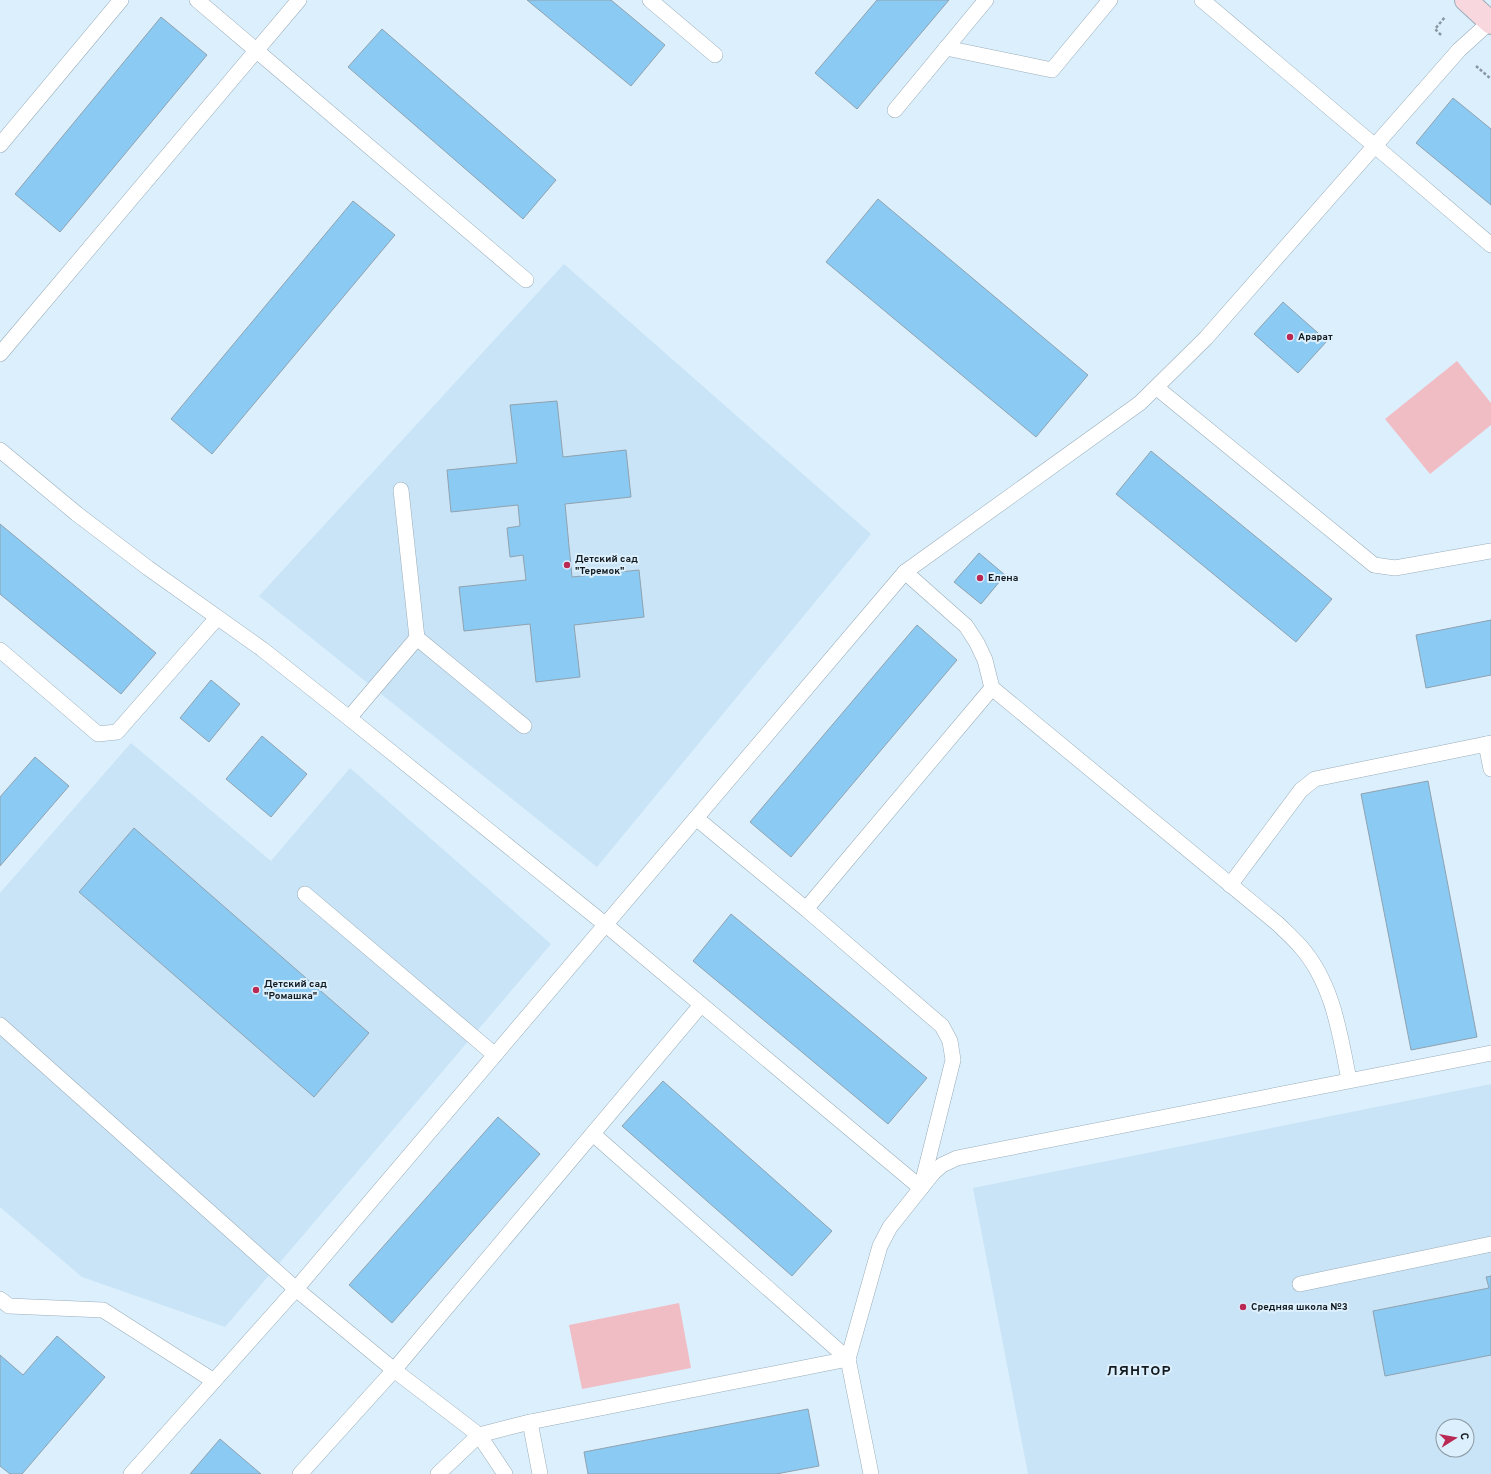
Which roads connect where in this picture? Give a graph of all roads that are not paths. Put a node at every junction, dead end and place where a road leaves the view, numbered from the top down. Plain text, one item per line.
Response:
1 (121, 0) edge
2 (197, 0) edge
3 (299, 0) edge
4 (650, 0) edge
5 (986, 0) edge
6 (1110, 0) edge
7 (1202, 0) edge
8 (1457, 6) edge
9 (1491, 22) edge
10 (946, 48) junction
11 (256, 51) junction
12 (715, 55) dead end
13 (895, 110) dead end
14 (0, 146) edge
15 (1375, 146) junction
16 (1491, 245) edge
17 (526, 280) dead end
18 (0, 354) edge
19 (1157, 388) junction
20 (0, 450) edge
21 (401, 490) dead end
22 (1491, 551) edge
23 (905, 572) junction
24 (217, 618) junction
25 (417, 638) junction
26 (0, 650) edge
27 (992, 688) junction
28 (349, 718) junction
29 (524, 726) dead end
30 (1489, 743) edge
31 (1491, 769) edge
32 (696, 818) junction
33 (1230, 885) junction
34 (305, 894) dead end
35 (806, 909) junction
36 (606, 925) junction
37 (701, 1005) junction
38 (0, 1025) edge
39 (1491, 1052) edge
40 (495, 1055) junction
41 (1349, 1080) junction
42 (593, 1134) junction
43 (921, 1188) junction
44 (1491, 1244) edge
45 (1300, 1284) dead end
46 (296, 1289) junction
47 (0, 1299) edge
48 (848, 1359) junction
49 (394, 1370) junction
50 (214, 1381) junction
51 (530, 1422) junction
52 (479, 1435) junction
53 (131, 1474) edge
54 (300, 1474) edge
55 (438, 1474) edge
56 (505, 1474) edge
57 (540, 1474) edge
58 (872, 1474) edge

1 - 14 lane
2 - 11 lane
3 - 11 lane
4 - 12 lane
5 - 10 lane
6 - 10 lane
7 - 15 lane
8 - 9 main road
9 - 15 lane
10 - 13 lane
11 - 17 lane
11 - 18 lane
15 - 16 lane
15 - 19 lane
19 - 22 lane
19 - 23 lane
20 - 24 lane
21 - 25 lane
23 - 27 lane
23 - 32 lane
24 - 26 lane
24 - 28 lane
25 - 28 lane
25 - 29 lane
27 - 33 lane
27 - 35 lane
28 - 36 lane
30 - 31 lane
30 - 33 lane
32 - 35 lane
32 - 36 lane
33 - 41 lane
34 - 40 lane
35 - 43 lane
36 - 37 lane
36 - 40 lane
37 - 42 lane
37 - 43 lane
38 - 46 lane
39 - 41 lane
40 - 46 lane
41 - 43 lane
42 - 48 lane
42 - 49 lane
43 - 48 lane
44 - 45 lane
46 - 49 lane
46 - 50 lane
47 - 50 lane
48 - 51 lane
48 - 58 lane
49 - 52 lane
49 - 54 lane
50 - 53 lane
51 - 52 lane
51 - 57 lane
52 - 55 lane
52 - 56 lane

